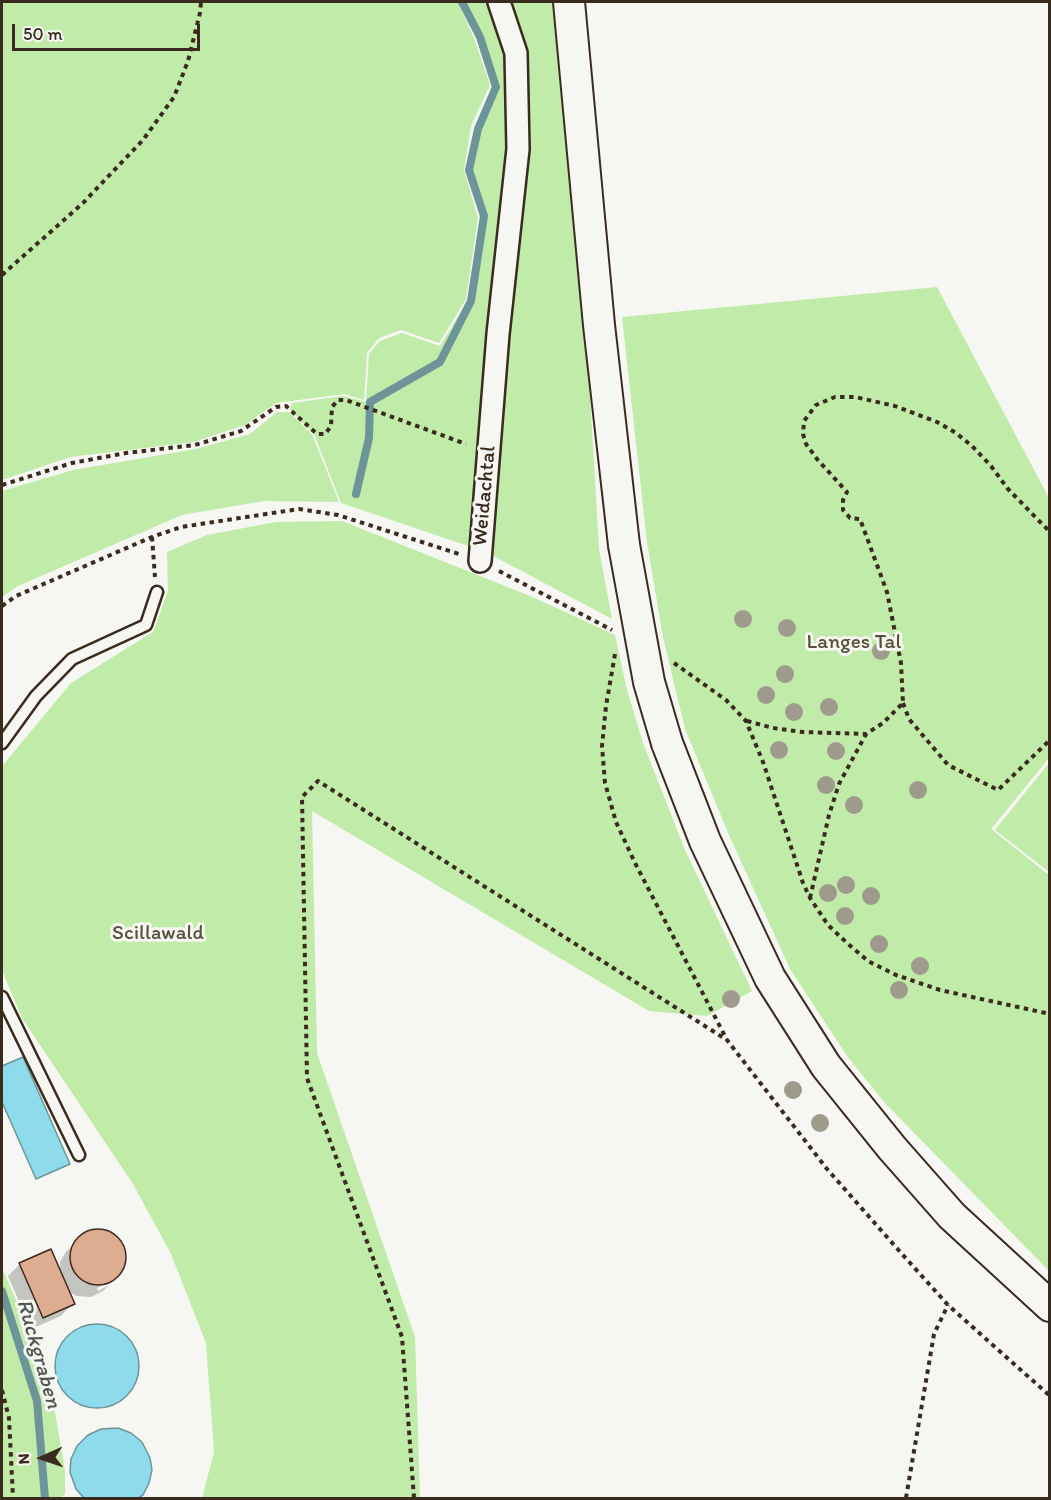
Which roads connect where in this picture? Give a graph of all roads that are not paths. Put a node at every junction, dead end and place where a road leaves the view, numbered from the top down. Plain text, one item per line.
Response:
1 (499, 2) edge
2 (569, 2) edge
3 (480, 561) road end
4 (157, 592) road end
5 (2, 743) edge
6 (2, 997) edge
7 (79, 1155) dead end
8 (1050, 1306) edge

1 - 3 street, Weidachtal
2 - 8 main road, bridge
4 - 5 lane
6 - 7 lane

